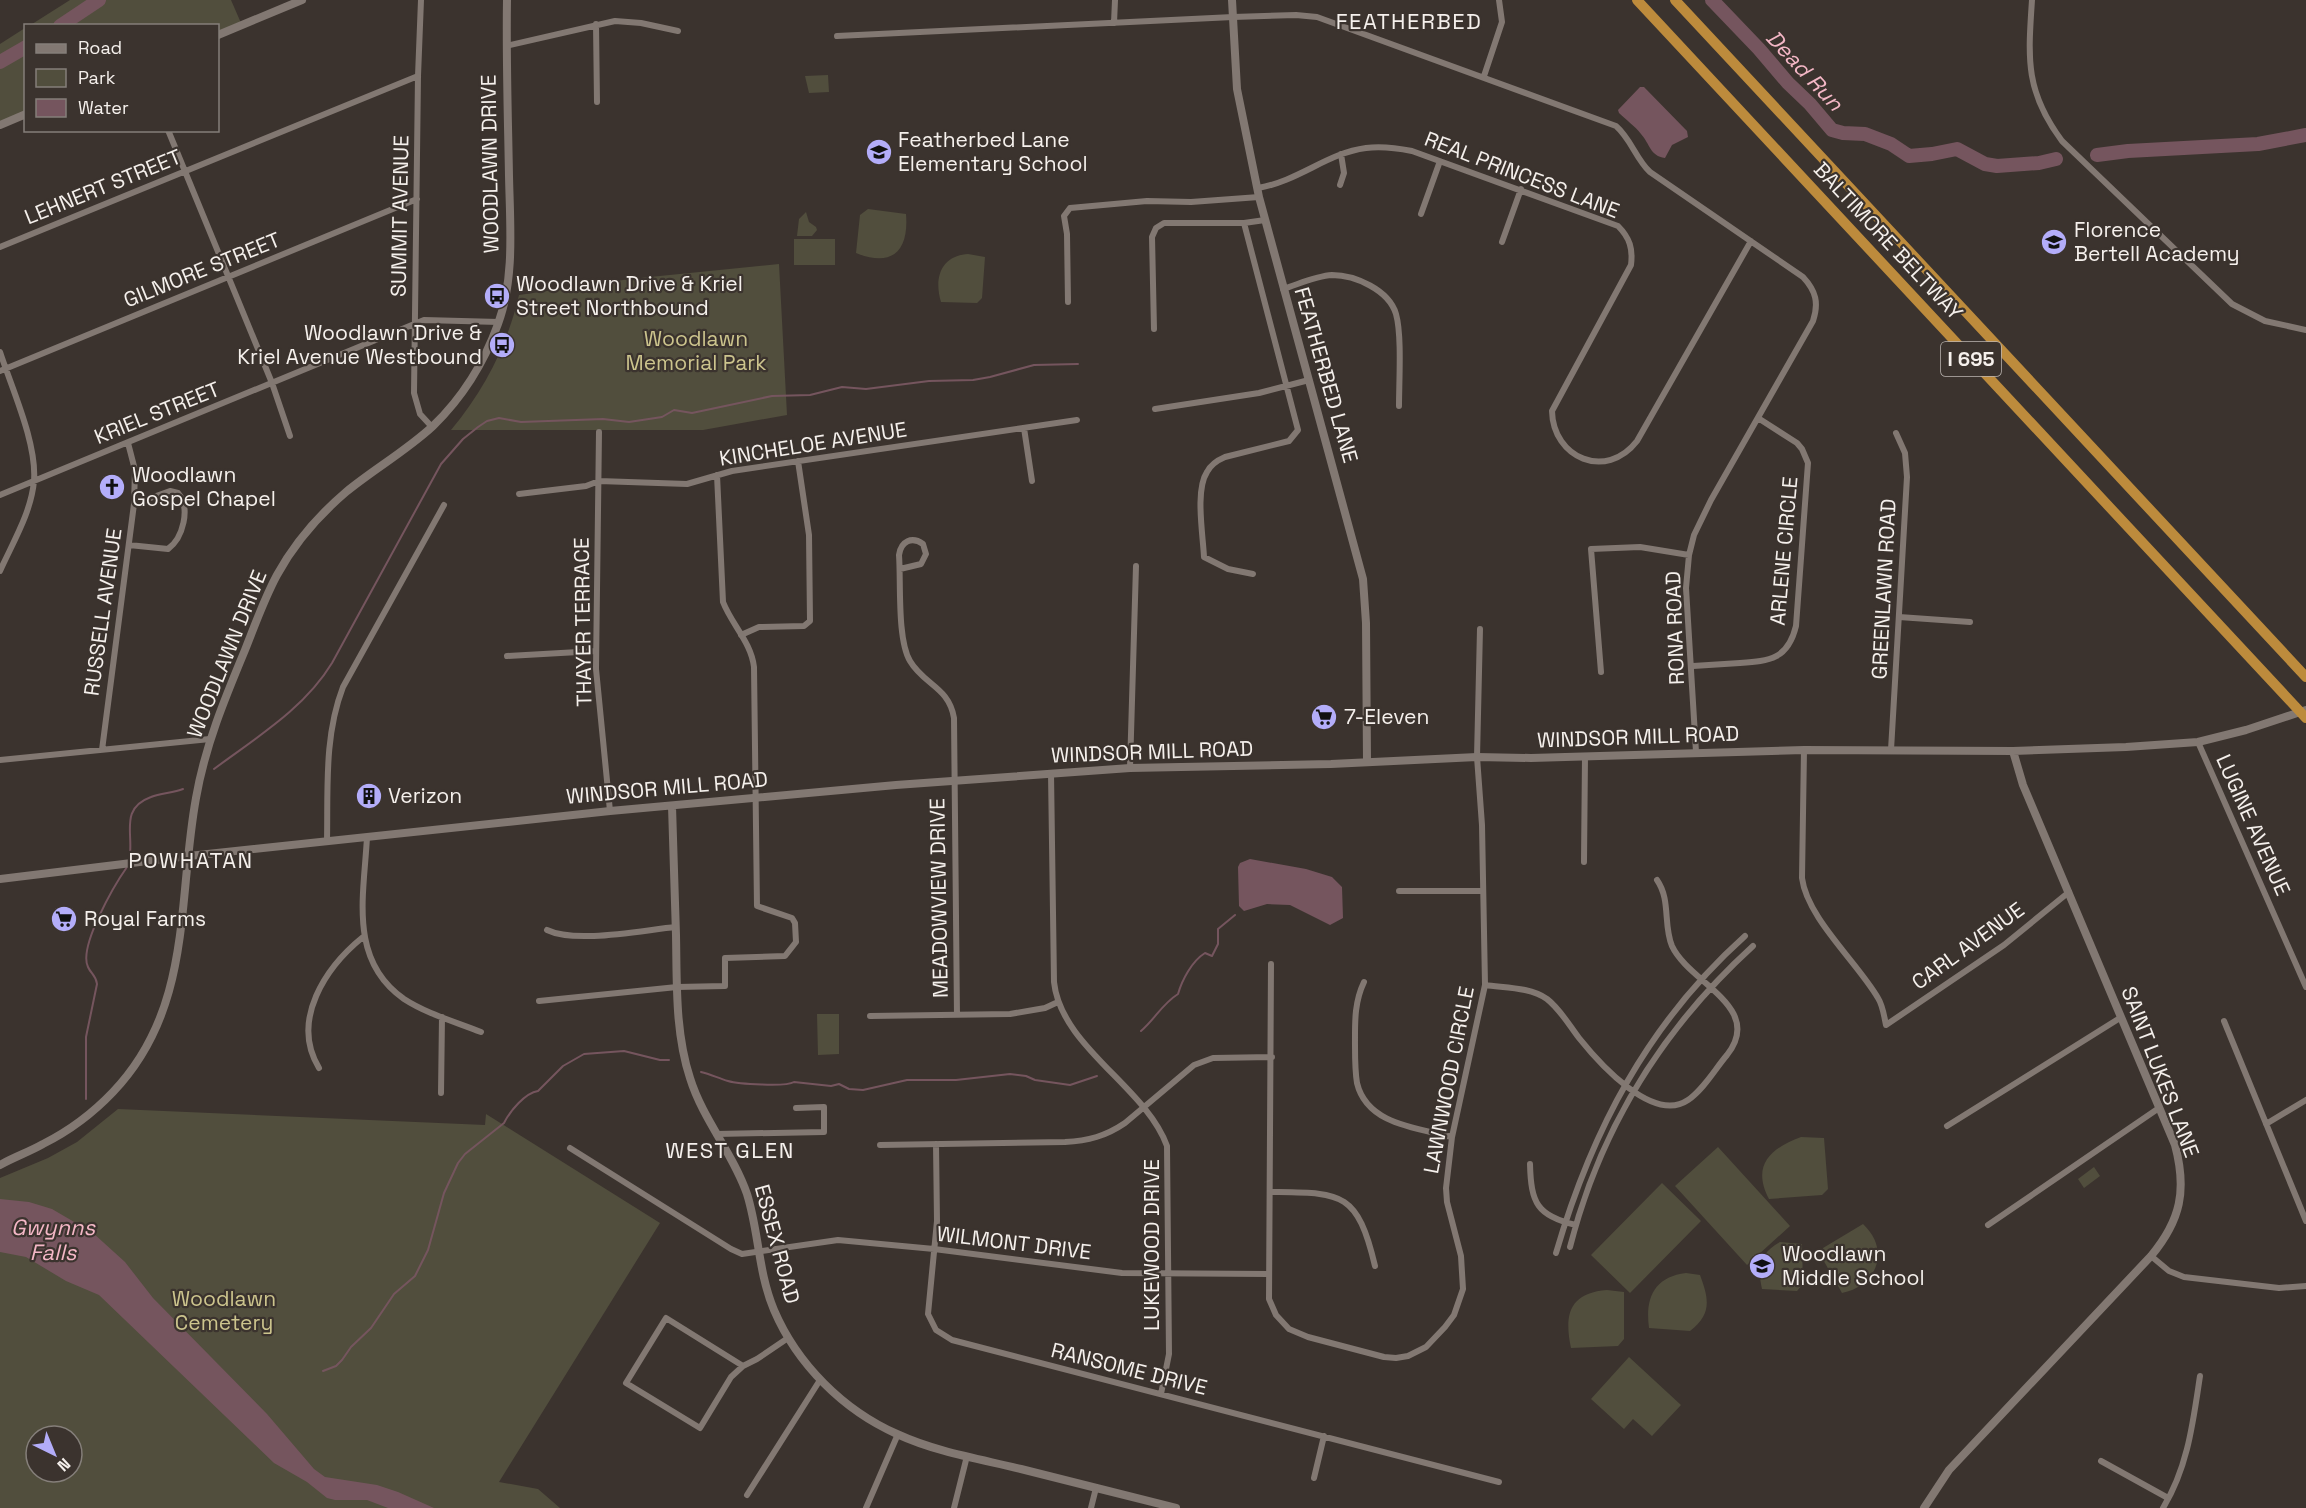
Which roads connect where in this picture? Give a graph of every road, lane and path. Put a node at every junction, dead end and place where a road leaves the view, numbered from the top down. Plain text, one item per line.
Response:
1 (302, 0) edge
2 (421, 0) edge
3 (507, 0) edge
4 (1115, 0) edge
5 (1232, 0) edge
6 (1499, 0) edge
7 (1637, 0) edge
8 (1675, 0) edge
9 (2032, 0) edge
10 (1233, 17) junction
11 (1114, 23) junction
12 (596, 24) junction
13 (678, 31) dead end
14 (219, 35) edge
15 (837, 36) dead end
16 (506, 46) junction
17 (418, 76) junction
18 (1484, 76) junction
19 (597, 102) dead end
20 (24, 115) edge
21 (0, 125) edge
22 (169, 132) edge
23 (1341, 154) junction
24 (1440, 161) junction
25 (185, 171) junction
26 (1340, 185) dead end
27 (1521, 189) junction
28 (1258, 192) junction
29 (417, 200) junction
30 (1421, 214) dead end
31 (1264, 220) junction
32 (1244, 223) junction
33 (1751, 241) junction
34 (1502, 242) dead end
35 (0, 247) edge
36 (230, 277) junction
37 (1283, 289) junction
38 (1068, 302) dead end
39 (499, 322) junction
40 (414, 324) junction
41 (1154, 329) dead end
42 (2306, 330) edge
43 (0, 352) edge
44 (3, 370) edge
45 (1309, 380) junction
46 (272, 383) junction
47 (1286, 387) junction
48 (1399, 406) dead end
49 (1155, 409) dead end
50 (1758, 418) junction
51 (1077, 420) dead end
52 (432, 428) junction
53 (1024, 428) junction
54 (599, 432) dead end
55 (1896, 433) dead end
56 (290, 436) dead end
57 (128, 443) junction
58 (798, 461) junction
59 (717, 475) junction
60 (34, 481) junction
61 (599, 481) junction
62 (1032, 481) dead end
63 (519, 494) dead end
64 (0, 495) edge
65 (134, 504) junction
66 (444, 505) dead end
67 (129, 544) junction
68 (1689, 555) junction
69 (1136, 566) dead end
70 (900, 569) junction
71 (0, 571) edge
72 (1252, 574) dead end
73 (1899, 617) junction
74 (1970, 622) dead end
75 (1480, 629) dead end
76 (741, 635) junction
77 (596, 651) junction
78 (507, 656) dead end
79 (1693, 666) junction
80 (1601, 672) dead end
81 (2306, 677) edge
82 (2306, 710) edge
83 (2306, 718) edge
84 (210, 739) junction
85 (2198, 742) junction
86 (102, 750) junction
87 (1804, 750) junction
88 (1892, 750) junction
89 (2013, 751) junction
90 (1696, 752) junction
91 (1585, 756) junction
92 (1477, 757) junction
93 (0, 760) edge
94 (1366, 761) junction
95 (1130, 768) junction
96 (1051, 773) junction
97 (954, 781) junction
98 (755, 798) junction
99 (672, 806) junction
100 (610, 811) junction
101 (367, 837) junction
102 (327, 841) junction
103 (189, 856) junction
104 (1584, 862) dead end
105 (0, 879) edge
106 (1657, 880) dead end
107 (1399, 891) dead end
108 (1483, 891) junction
109 (2069, 892) junction
110 (676, 927) junction
111 (548, 930) dead end
112 (1745, 936) dead end
113 (363, 937) junction
114 (1753, 946) dead end
115 (1271, 964) dead end
116 (1701, 979) junction
117 (1364, 982) dead end
118 (1485, 985) junction
119 (677, 987) junction
120 (1710, 987) junction
121 (2306, 987) edge
122 (539, 1001) dead end
123 (1058, 1002) junction
124 (957, 1015) junction
125 (870, 1016) dead end
126 (442, 1017) junction
127 (2121, 1018) junction
128 (2224, 1021) dead end
129 (481, 1032) dead end
130 (1272, 1058) junction
131 (319, 1068) dead end
132 (1624, 1083) junction
133 (1634, 1091) junction
134 (441, 1093) dead end
135 (2306, 1100) edge
136 (796, 1108) dead end
137 (1142, 1108) junction
138 (2159, 1108) junction
139 (2266, 1124) junction
140 (1947, 1126) dead end
141 (715, 1134) junction
142 (1452, 1137) junction
143 (936, 1144) junction
144 (880, 1145) dead end
145 (570, 1148) dead end
146 (14, 1157) junction
147 (0, 1159) edge
148 (1530, 1164) dead end
149 (0, 1165) edge
150 (1270, 1192) junction
151 (2302, 1204) edge
152 (2306, 1221) edge
153 (1565, 1222) junction
154 (1576, 1225) junction
155 (1988, 1225) dead end
156 (1570, 1247) dead end
157 (934, 1249) junction
158 (757, 1252) junction
159 (1556, 1253) dead end
160 (2151, 1256) junction
161 (1375, 1266) dead end
162 (1169, 1274) junction
163 (1268, 1274) junction
164 (2306, 1286) edge
165 (788, 1338) junction
166 (743, 1366) junction
167 (2200, 1376) dead end
168 (820, 1380) junction
169 (1161, 1394) junction
170 (898, 1434) junction
171 (1324, 1436) junction
172 (968, 1456) junction
173 (2101, 1461) dead end
174 (1314, 1478) dead end
175 (1499, 1482) dead end
176 (1096, 1488) junction
177 (747, 1495) dead end
178 (2168, 1498) junction
179 (866, 1508) edge
180 (954, 1508) edge
181 (1091, 1508) edge
182 (1176, 1508) edge
183 (1924, 1508) edge
184 (2163, 1508) edge

1 - 14 main road
2 - 17 street, SUMMIT AVENUE
3 - 16 main road, WOODLAWN DRIVE
4 - 11 street
5 - 10 main road, FEATHERBED LANE
6 - 18 street
7 - 83 highway, BALTIMORE BELTWAY / I 695
8 - 81 highway, BALTIMORE BELTWAY / I 695
9 - 42 street
10 - 11 street, RONA ROAD
10 - 18 street, RONA ROAD
10 - 28 main road, FEATHERBED LANE
11 - 15 street, RONA ROAD
12 - 13 street
12 - 16 street
12 - 19 street
16 - 39 main road, WOODLAWN DRIVE
17 - 25 street, LEHNERT STREET
17 - 29 street, SUMMIT AVENUE
18 - 33 street, RONA ROAD
20 - 21 main road
22 - 25 street
23 - 24 street, REAL PRINCESS LANE
23 - 26 street
23 - 28 street, REAL PRINCESS LANE
24 - 27 street, REAL PRINCESS LANE
24 - 30 street
25 - 35 street, LEHNERT STREET
25 - 36 street
27 - 33 street, REAL PRINCESS LANE
27 - 34 street
28 - 31 main road, FEATHERBED LANE
28 - 38 street, REAL PRINCESS LANE
29 - 36 street, GILMORE STREET
29 - 40 street, SUMMIT AVENUE
31 - 32 street
31 - 37 main road, FEATHERBED LANE
32 - 41 street
32 - 47 street
33 - 50 street, RONA ROAD
36 - 44 street, GILMORE STREET
36 - 46 street
37 - 45 main road, FEATHERBED LANE
37 - 48 street
39 - 40 street, KRIEL STREET
39 - 52 main road, WOODLAWN DRIVE
40 - 46 street, KRIEL STREET
40 - 52 street, SUMMIT AVENUE
43 - 44 street
44 - 60 street
45 - 47 street
45 - 94 main road, FEATHERBED LANE
46 - 56 street
46 - 57 street, KRIEL STREET
47 - 49 street
47 - 72 street
50 - 68 street, RONA ROAD
50 - 79 street, ARLENE CIRCLE
51 - 53 street, KINCHELOE AVENUE
52 - 84 main road, WOODLAWN DRIVE
53 - 58 street, KINCHELOE AVENUE
53 - 62 street
54 - 61 street, THAYER TERRACE
55 - 73 street, GREENLAWN ROAD
57 - 60 street, KRIEL STREET
57 - 65 street, RUSSELL AVENUE
58 - 59 street, KINCHELOE AVENUE
58 - 76 street
59 - 61 street, KINCHELOE AVENUE
59 - 76 street
60 - 64 street, KRIEL STREET
60 - 71 street
61 - 63 street, KINCHELOE AVENUE
61 - 77 street, THAYER TERRACE
65 - 67 street, RUSSELL AVENUE
65 - 67 street
66 - 102 street
67 - 86 street, RUSSELL AVENUE
68 - 79 street, RONA ROAD
68 - 80 street
69 - 95 street
70 - 70 street
70 - 97 street, MEADOWVIEW DRIVE
73 - 74 street
73 - 88 street, GREENLAWN ROAD
75 - 92 street, LAWNWOOD CIRCLE
76 - 98 street
77 - 78 street
77 - 100 street, THAYER TERRACE
79 - 90 street, RONA ROAD
82 - 85 main road, WINDSOR MILL ROAD
84 - 86 street
84 - 103 main road, WOODLAWN DRIVE
85 - 89 main road, WINDSOR MILL ROAD
85 - 121 street, LUGINE AVENUE
86 - 93 street
87 - 88 main road, WINDSOR MILL ROAD
87 - 90 main road, WINDSOR MILL ROAD
87 - 109 street, CARL AVENUE
88 - 89 main road, WINDSOR MILL ROAD
89 - 109 main road, SAINT LUKES LANE
90 - 91 main road, WINDSOR MILL ROAD
91 - 92 main road, WINDSOR MILL ROAD
91 - 104 street
92 - 94 main road, WINDSOR MILL ROAD
92 - 108 street, LAWNWOOD CIRCLE
94 - 95 main road, WINDSOR MILL ROAD
95 - 96 main road, WINDSOR MILL ROAD
96 - 97 main road, WINDSOR MILL ROAD
96 - 123 street, LUKEWOOD DRIVE
97 - 98 main road, WINDSOR MILL ROAD
97 - 124 street, MEADOWVIEW DRIVE
98 - 99 main road, WINDSOR MILL ROAD
98 - 119 street
99 - 100 main road, WINDSOR MILL ROAD
99 - 110 main road, ESSEX ROAD
100 - 101 main road, WINDSOR MILL ROAD
101 - 102 main road, WINDSOR MILL ROAD
101 - 113 street
102 - 103 main road, WINDSOR MILL ROAD
103 - 105 main road, WINDSOR MILL ROAD
103 - 146 main road, WOODLAWN DRIVE
106 - 116 street
107 - 108 street
108 - 118 street, LAWNWOOD CIRCLE
109 - 127 main road, SAINT LUKES LANE
110 - 111 street
110 - 119 main road, ESSEX ROAD
112 - 116 street
113 - 126 street
113 - 131 street
114 - 120 street
115 - 130 street, LAWNWOOD CIRCLE
116 - 120 street
116 - 132 street
117 - 142 street
118 - 132 street
118 - 142 street, LAWNWOOD CIRCLE
119 - 122 street
119 - 141 main road, ESSEX ROAD
120 - 133 street
120 - 133 street
123 - 124 street
123 - 137 street, LUKEWOOD DRIVE
124 - 125 street
126 - 129 street
126 - 134 street
127 - 138 main road, SAINT LUKES LANE
127 - 140 street
128 - 139 street
130 - 137 street
130 - 150 street, LAWNWOOD CIRCLE
132 - 133 street
132 - 153 street
133 - 154 street
135 - 139 street
136 - 141 street
137 - 143 street
137 - 162 street, LUKEWOOD DRIVE
138 - 155 street
138 - 160 main road, SAINT LUKES LANE
139 - 151 street
141 - 158 main road, ESSEX ROAD
142 - 163 street, LAWNWOOD CIRCLE
143 - 144 street
143 - 157 street, RANSOME DRIVE
145 - 158 street, WILMONT DRIVE
146 - 147 main road, WOODLAWN DRIVE
146 - 149 main road, WOODLAWN DRIVE
148 - 153 street
150 - 161 street
150 - 163 street, LAWNWOOD CIRCLE
151 - 152 street
153 - 154 street
153 - 159 street
154 - 156 street
157 - 158 street, WILMONT DRIVE
157 - 162 street, WILMONT DRIVE
157 - 169 street, RANSOME DRIVE
158 - 165 main road, ESSEX ROAD
160 - 164 street
160 - 183 main road, SAINT LUKES LANE
162 - 163 street, WILMONT DRIVE
162 - 169 street, LUKEWOOD DRIVE
165 - 166 street
165 - 168 main road, ESSEX ROAD
166 - 166 street
167 - 178 street
168 - 170 main road, ESSEX ROAD
168 - 177 street
169 - 171 street, RANSOME DRIVE
170 - 172 main road, ESSEX ROAD
170 - 179 street
171 - 174 street
171 - 175 street, RANSOME DRIVE
172 - 176 main road, ESSEX ROAD
172 - 180 street
173 - 178 street
176 - 181 street
176 - 182 main road, ESSEX ROAD
178 - 184 street

